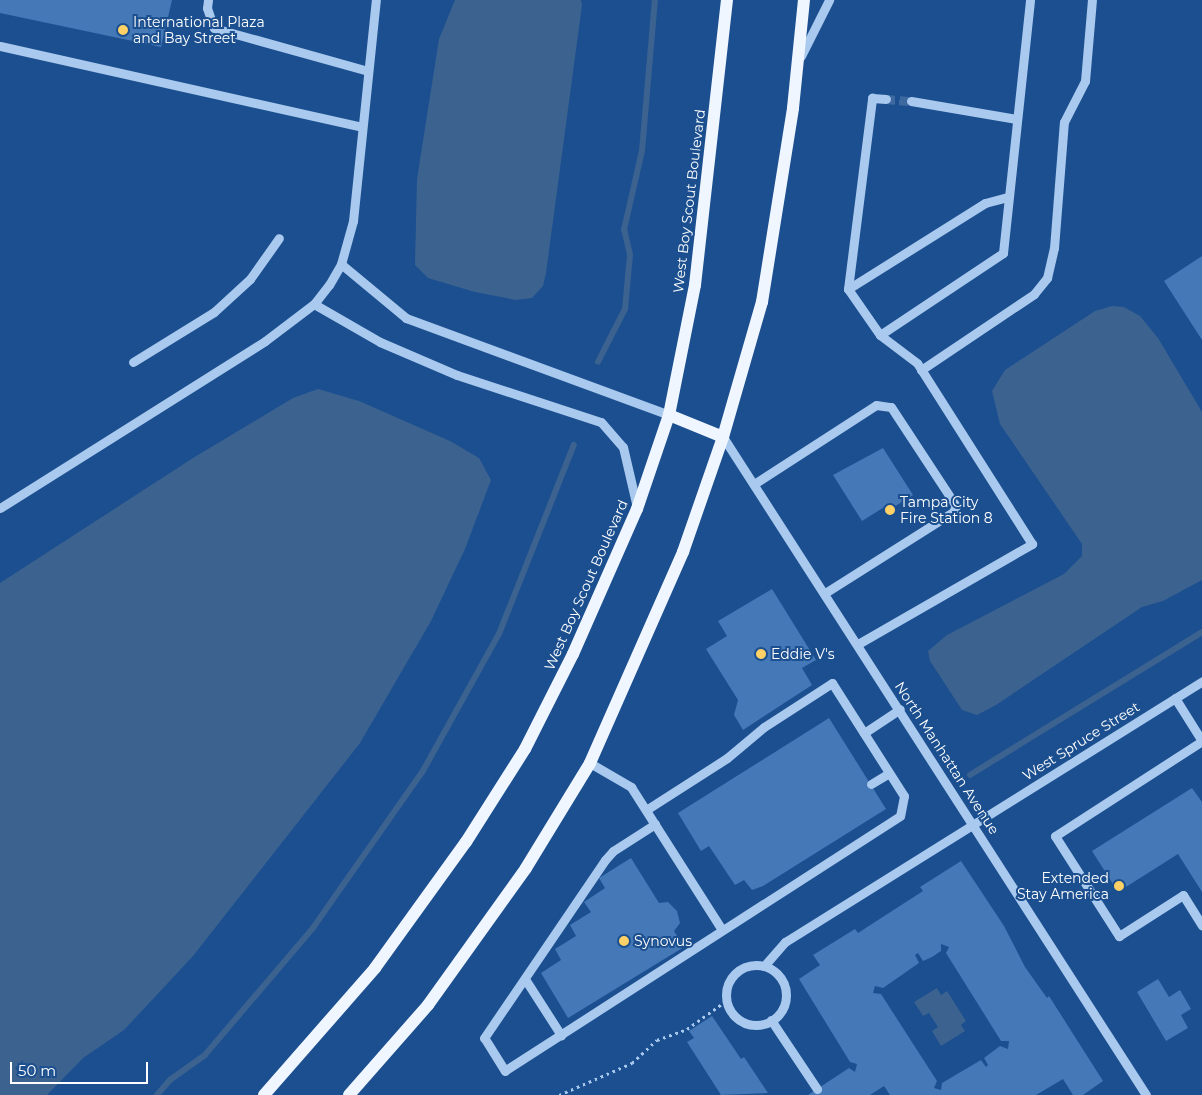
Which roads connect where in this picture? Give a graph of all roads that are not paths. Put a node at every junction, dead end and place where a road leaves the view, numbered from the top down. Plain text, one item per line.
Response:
1 (208, 0) edge
2 (376, 0) edge
3 (727, 0) edge
4 (804, 0) edge
5 (830, 0) edge
6 (1030, 0) edge
7 (1092, 0) edge
8 (0, 46) edge
9 (798, 63) junction
10 (368, 70) junction
11 (886, 99) tunnel mouth
12 (911, 101) tunnel mouth
13 (1016, 119) junction
14 (362, 127) junction
15 (1007, 197) junction
16 (279, 238) dead end
17 (341, 264) junction
18 (848, 288) junction
19 (314, 304) junction
20 (880, 335) junction
21 (133, 362) dead end
22 (921, 370) junction
23 (668, 415) junction
24 (723, 437) junction
25 (754, 484) junction
26 (2, 503) edge
27 (637, 509) junction
28 (825, 593) junction
29 (858, 644) junction
30 (1202, 680) edge
31 (1175, 698) junction
32 (900, 709) junction
33 (864, 733) junction
34 (1202, 741) edge
35 (590, 763) junction
36 (889, 772) junction
37 (871, 784) dead end
38 (646, 810) junction
39 (655, 824) junction
40 (974, 824) junction
41 (1202, 925) edge
42 (722, 930) junction
43 (764, 966) junction
44 (524, 979) junction
45 (771, 1020) junction
46 (560, 1035) junction
47 (817, 1089) dead end
48 (264, 1095) edge
49 (349, 1095) edge
50 (1146, 1095) edge

1 - 10 street
2 - 10 street
3 - 23 main road, West Boy Scout Boulevard
4 - 9 main road
5 - 9 street
6 - 13 street
7 - 22 street
8 - 14 street
9 - 24 main road
10 - 14 street
11 - 18 street
12 - 13 street
13 - 15 street
14 - 17 street
15 - 18 street
15 - 20 street
16 - 21 street
17 - 19 street
17 - 23 street
18 - 20 street
19 - 26 street
19 - 27 street
20 - 22 street
22 - 29 street
23 - 24 main road
23 - 27 main road, West Boy Scout Boulevard
24 - 25 street, North Manhattan Avenue
24 - 35 main road
25 - 28 street, North Manhattan Avenue
25 - 28 street
27 - 48 main road, West Boy Scout Boulevard
28 - 29 street, North Manhattan Avenue
29 - 32 street, North Manhattan Avenue
30 - 31 street, West Spruce Street
31 - 34 street
31 - 40 street, West Spruce Street
32 - 33 street
32 - 40 street, North Manhattan Avenue
33 - 36 street
33 - 38 street
34 - 41 street
35 - 38 street
35 - 49 main road
36 - 37 street
36 - 42 street
38 - 39 street
39 - 42 street
39 - 44 street
40 - 43 street, West Spruce Street
40 - 50 street, North Manhattan Avenue
42 - 46 street
43 - 45 street
43 - 45 street
44 - 46 street
44 - 46 street
45 - 47 street

